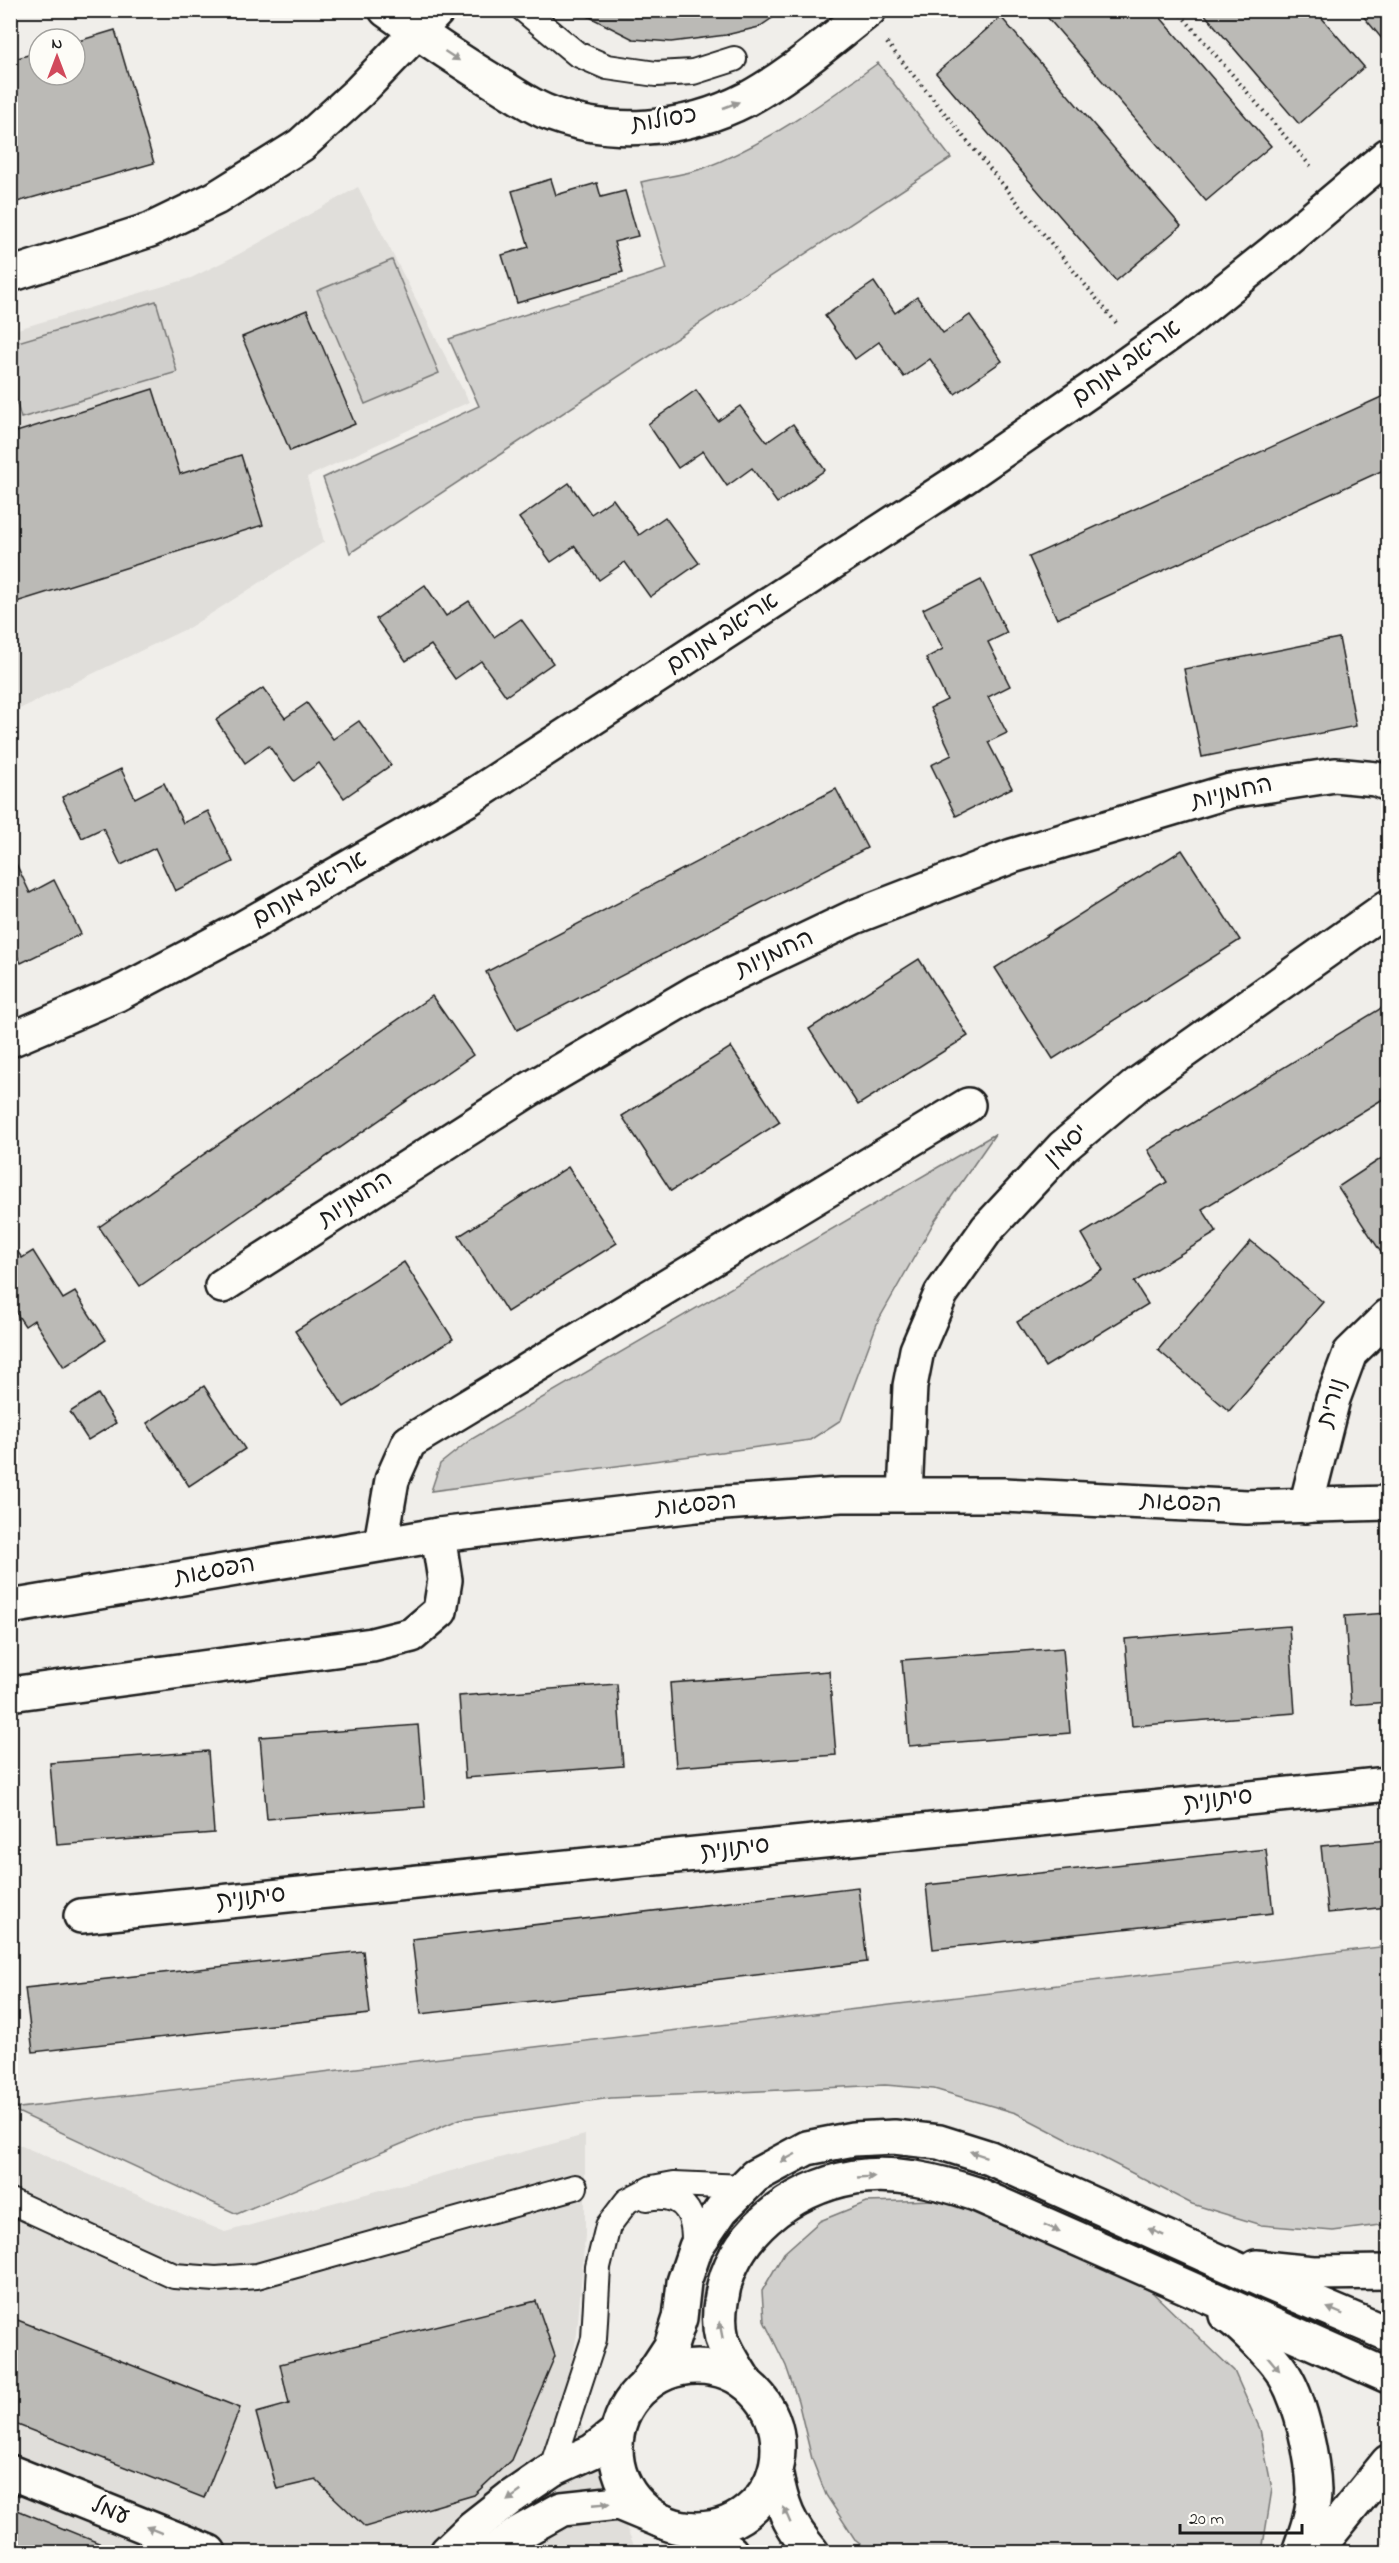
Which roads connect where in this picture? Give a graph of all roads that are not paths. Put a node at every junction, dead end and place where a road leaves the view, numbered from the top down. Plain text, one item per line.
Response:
1 (386, 10) edge
2 (524, 10) edge
3 (866, 13) edge
4 (430, 18) edge
5 (734, 59) dead end
6 (1389, 154) edge
7 (10, 275) edge
8 (1389, 784) edge
9 (1389, 907) edge
10 (10, 1040) edge
11 (968, 1106) dead end
12 (222, 1286) dead end
13 (1389, 1316) edge
14 (905, 1495) junction
15 (1389, 1503) edge
16 (1306, 1506) junction
17 (438, 1535) junction
18 (381, 1544) junction
19 (10, 1607) edge
20 (10, 1694) edge
21 (1389, 1784) edge
22 (81, 1916) dead end
23 (575, 2187) dead end
24 (744, 2187) junction
25 (627, 2201) junction
26 (10, 2202) edge
27 (693, 2257) junction
28 (1227, 2264) junction
29 (1389, 2272) edge
30 (1182, 2286) junction
31 (1389, 2334) edge
32 (1389, 2376) edge
33 (746, 2383) junction
34 (644, 2387) junction
35 (617, 2432) junction
36 (1389, 2462) edge
37 (551, 2470) junction
38 (775, 2471) junction
39 (10, 2472) edge
40 (677, 2526) junction
41 (513, 2543) edge
42 (208, 2553) edge
43 (447, 2553) edge
44 (493, 2553) edge
45 (731, 2553) edge
46 (812, 2553) edge
47 (1299, 2553) edge
48 (1315, 2553) edge

1 - 4 street, כסולות
2 - 5 lane
4 -> 3 street, כסולות
4 - 7 street
6 - 10 street, אריאב מנחם
8 - 12 street, החמניות
9 - 14 street, יסמין
11 - 18 street
13 - 16 street, נורית
14 - 16 street, הפסגות
14 - 17 street, הפסגות
15 - 16 street, הפסגות
17 - 18 street, הפסגות
17 - 20 street
18 - 19 street, הפסגות
21 - 22 street, סיתונית
23 - 26 lane
24 - 25 lane
24 - 27 street
28 -> 24 street
25 - 27 lane
25 - 37 lane
27 - 34 street
28 - 29 street
31 -> 28 street
30 - 32 street
33 -> 30 street
30 -> 47 street
33 - 34 street
33 - 38 street
34 - 35 street
35 - 37 street
35 - 40 street
36 - 48 street
37 -> 43 street
38 - 40 street
46 -> 38 street
42 -> 39 street, עמל
41 -> 40 street
40 - 45 street
41 - 44 street

